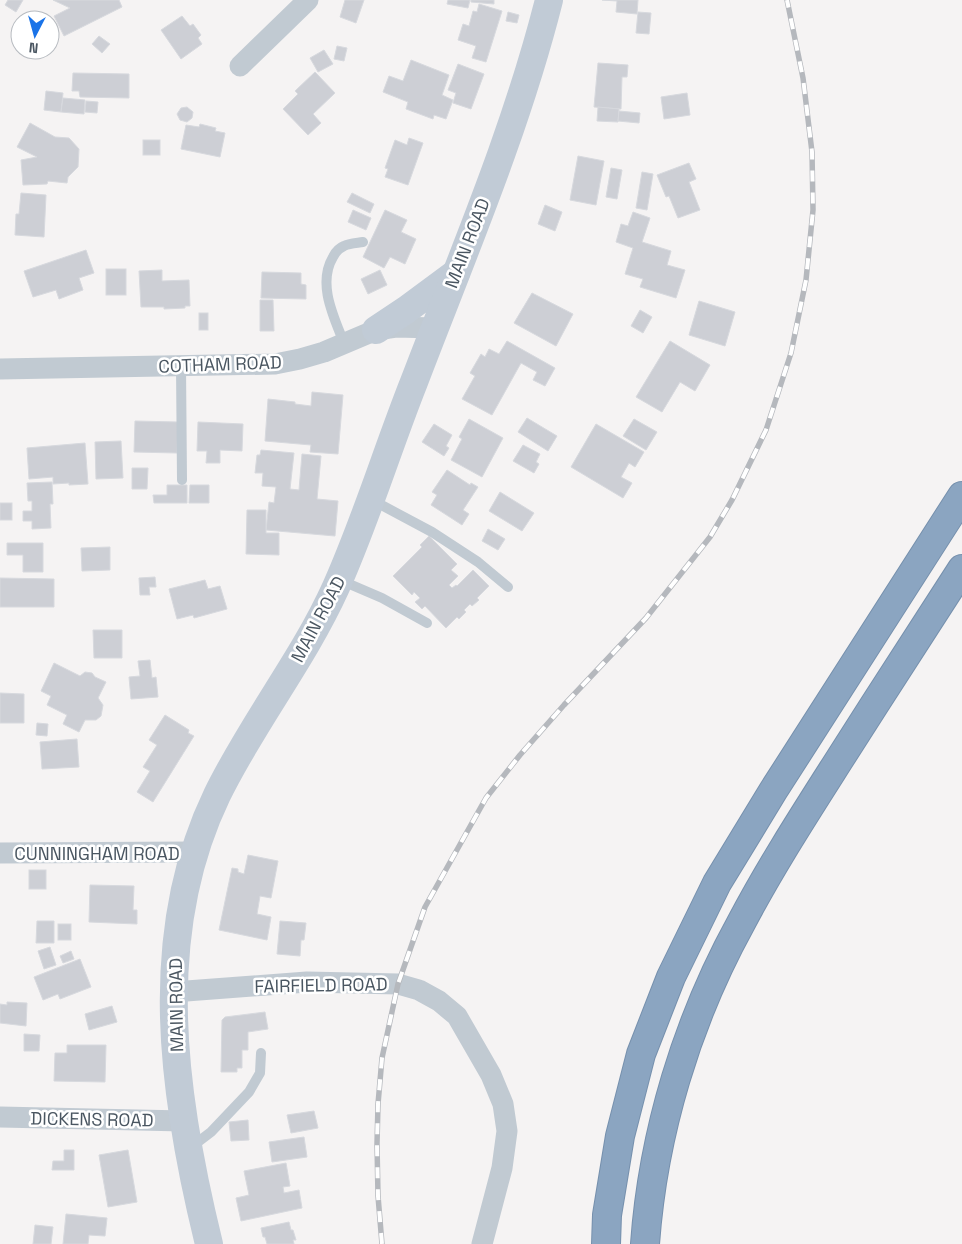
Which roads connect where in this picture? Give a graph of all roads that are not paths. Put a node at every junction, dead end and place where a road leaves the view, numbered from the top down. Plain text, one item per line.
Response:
1 (308, 0) edge
2 (549, 0) edge
3 (240, 66) dead end
4 (363, 242) dead end
5 (456, 273) junction
6 (435, 328) junction
7 (376, 330) junction
8 (344, 344) junction
9 (181, 366) junction
10 (0, 369) edge
11 (182, 480) dead end
12 (962, 496) edge
13 (372, 500) junction
14 (962, 569) edge
15 (339, 580) junction
16 (508, 587) dead end
17 (427, 623) dead end
18 (194, 852) junction
19 (0, 853) edge
20 (173, 992) junction
21 (261, 1053) dead end
22 (0, 1117) edge
23 (184, 1121) junction
24 (188, 1148) junction
25 (208, 1244) edge
26 (482, 1244) edge
27 (606, 1244) edge
28 (645, 1244) edge

1 - 3 street
2 - 5 main road, MAIN ROAD
4 - 8 lane
5 - 6 main road, MAIN ROAD
5 - 7 main road
6 - 7 street, COTHAM ROAD
6 - 13 main road, MAIN ROAD
7 - 8 street, COTHAM ROAD
8 - 9 street, COTHAM ROAD
9 - 10 street, COTHAM ROAD
9 - 11 lane
12 - 27 highway
13 - 15 main road, MAIN ROAD
13 - 16 lane
14 - 28 highway
15 - 17 lane
15 - 18 main road, MAIN ROAD
18 - 19 street, CUNNINGHAM ROAD
18 - 20 main road, MAIN ROAD
20 - 23 main road, MAIN ROAD
20 - 26 street, FAIRFIELD ROAD
21 - 24 lane
22 - 23 street, DICKENS ROAD
23 - 24 main road, MAIN ROAD
24 - 25 main road, MAIN ROAD

